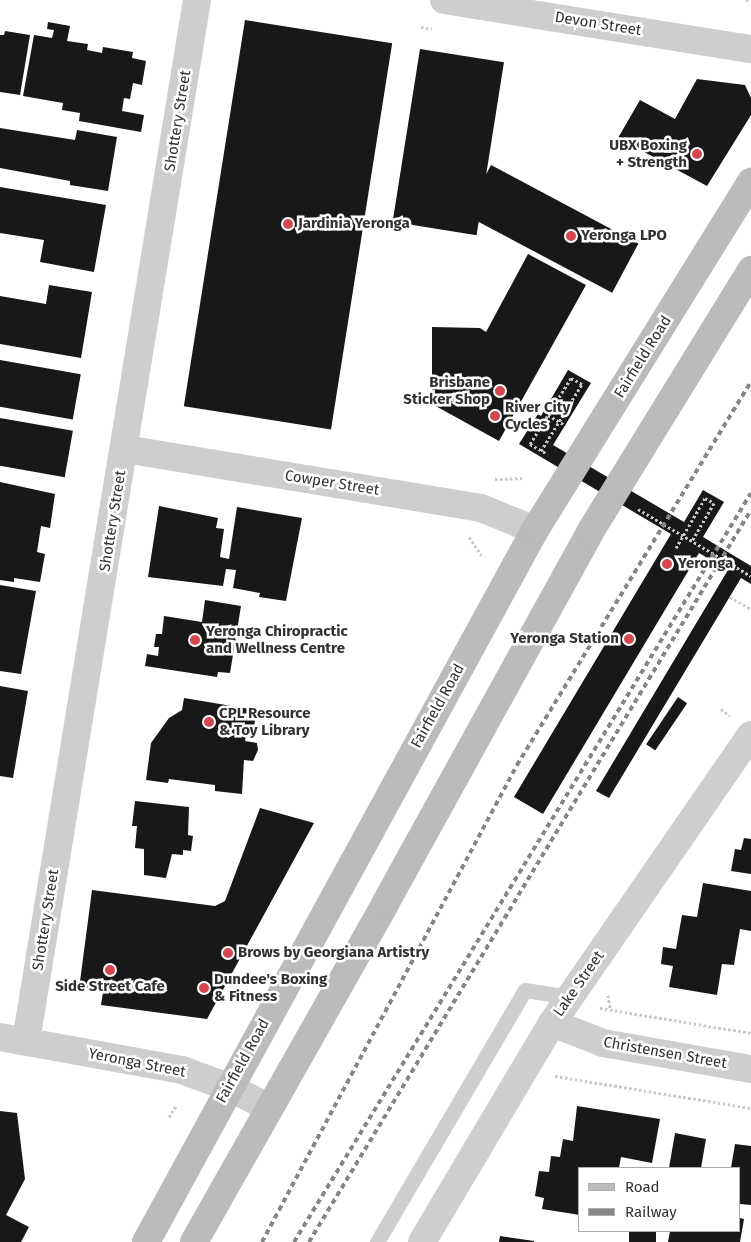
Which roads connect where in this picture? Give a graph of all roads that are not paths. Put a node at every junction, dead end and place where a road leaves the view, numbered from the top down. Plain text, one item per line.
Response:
1 (444, 0) edge
2 (191, 1) edge
3 (751, 49) edge
4 (751, 182) edge
5 (751, 270) edge
6 (125, 449) junction
7 (535, 530) junction
8 (751, 735) edge
9 (582, 1002) junction
10 (552, 1023) junction
11 (13, 1039) edge
12 (751, 1069) edge
13 (228, 1087) junction
14 (268, 1107) junction
15 (146, 1242) edge
16 (194, 1242) edge
17 (377, 1242) edge
18 (422, 1242) edge

1 - 3 street, Devon Street
2 - 6 street, Shottery Street
4 - 7 main road, Fairfield Road
5 - 14 main road
6 - 7 street, Cowper Street
6 - 11 street, Shottery Street
7 - 13 main road, Fairfield Road
8 - 9 street, Lake Street
9 - 10 street, Lake Street
9 - 17 lane
10 - 12 street, Christensen Street
10 - 18 street, Lake Street
11 - 13 street, Yeronga Street
13 - 14 street, Yeronga Street
13 - 15 main road, Fairfield Road
14 - 16 main road

